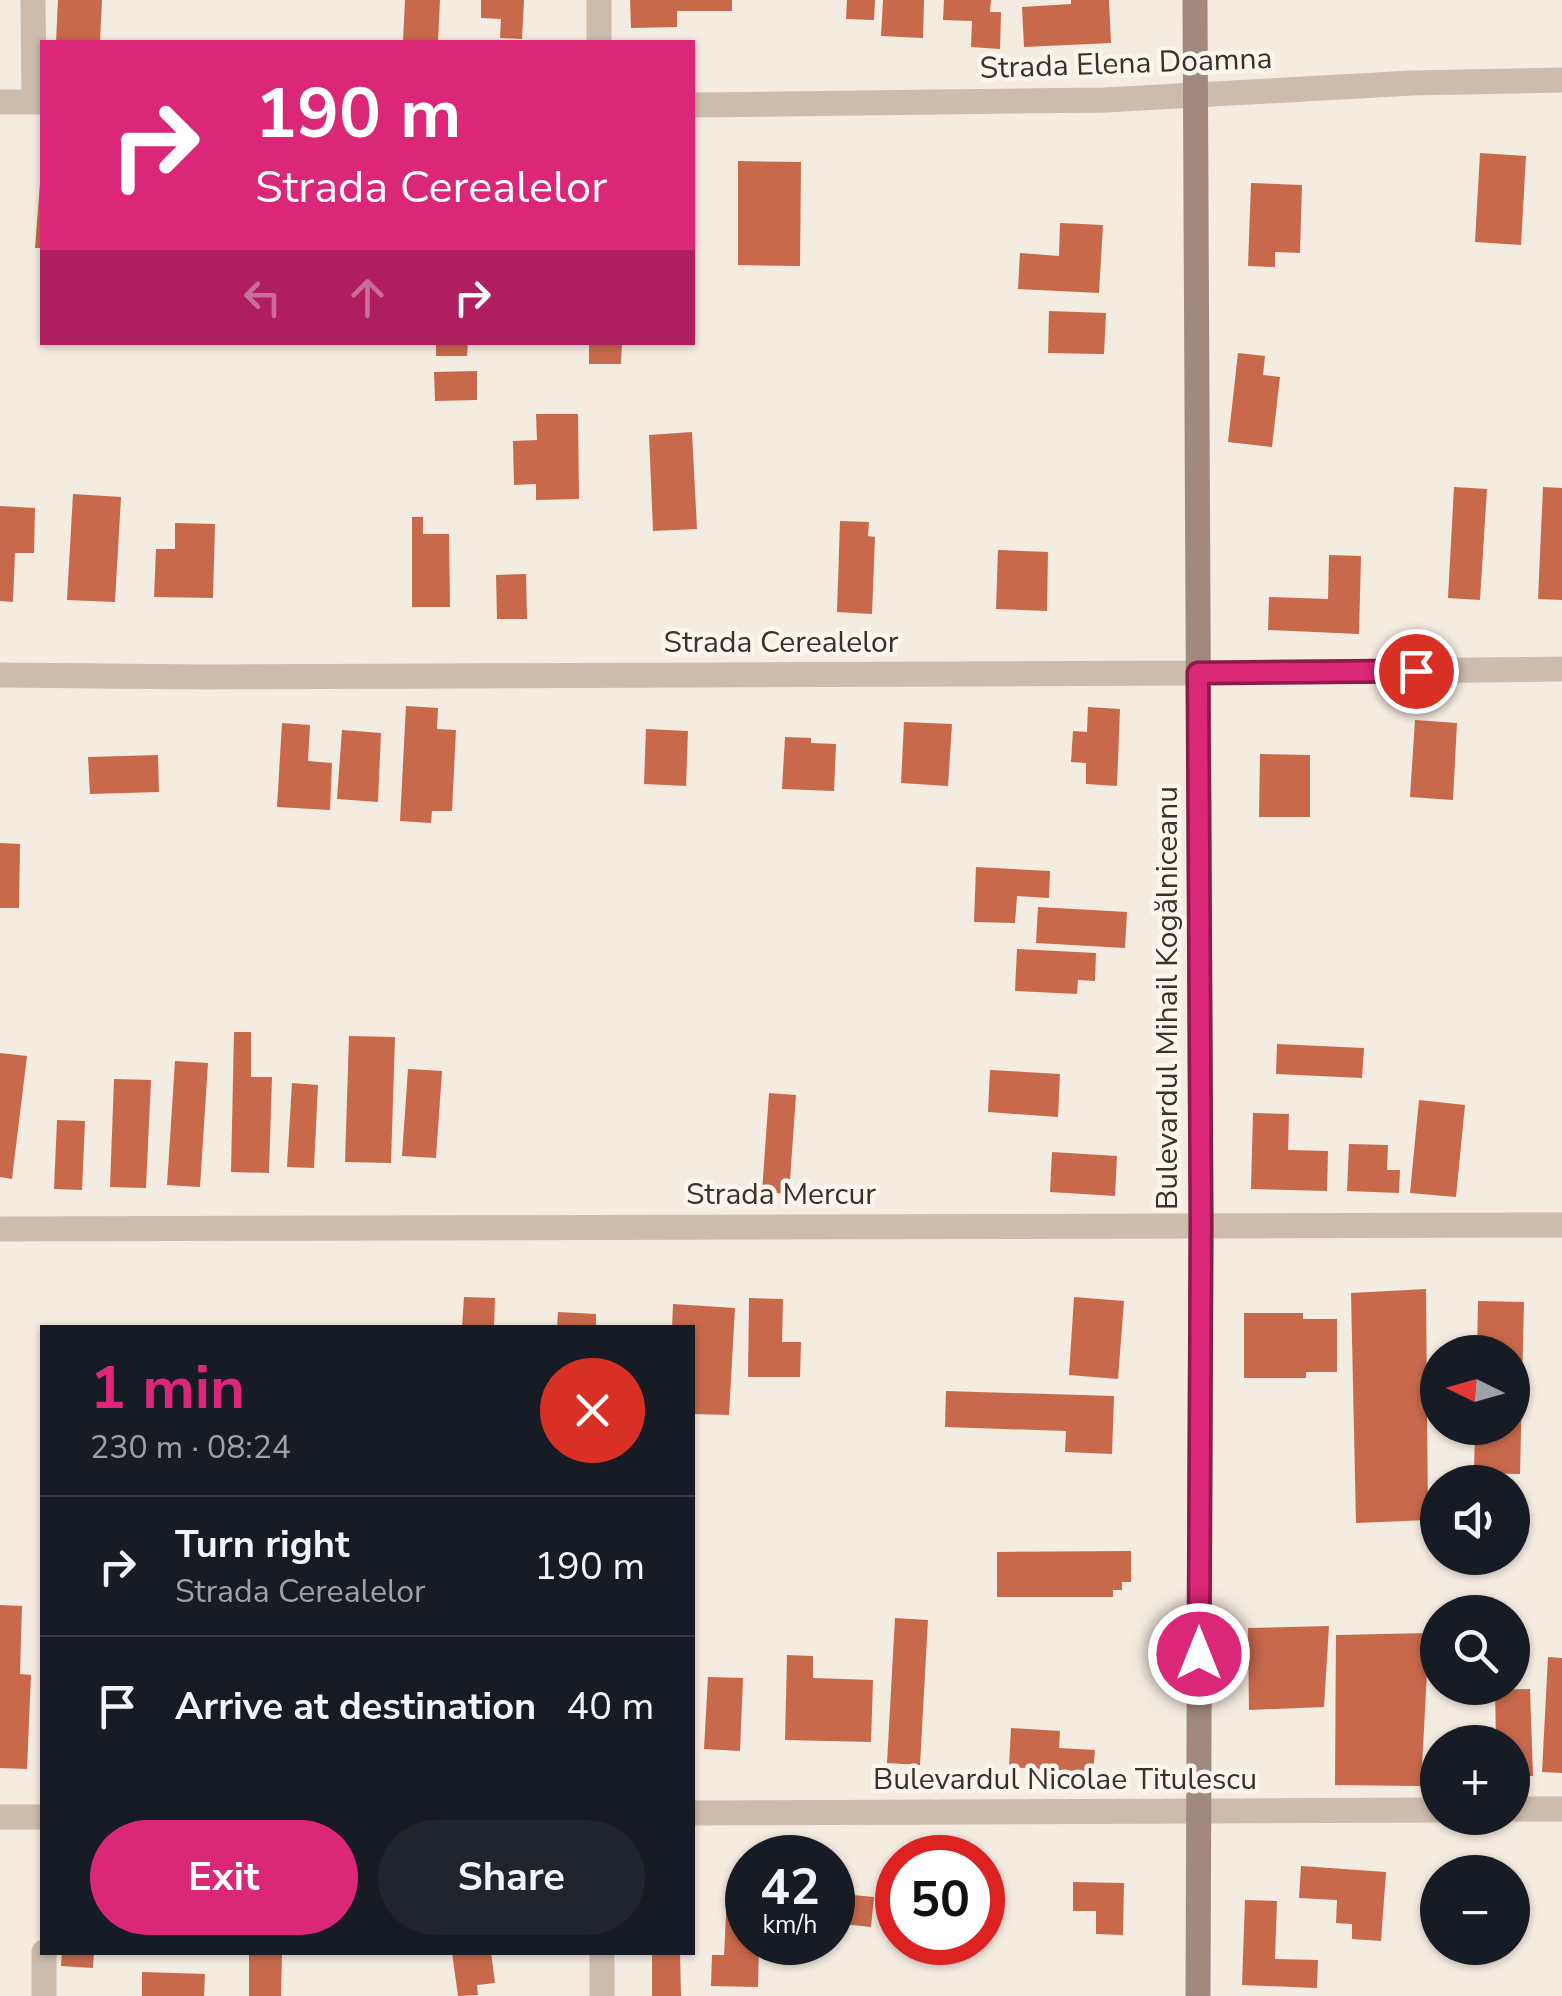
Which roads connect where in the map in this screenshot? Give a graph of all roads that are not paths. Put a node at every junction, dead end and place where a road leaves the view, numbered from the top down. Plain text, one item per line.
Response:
1 (33, 0) edge
2 (599, 0) edge
3 (1195, 0) edge
4 (599, 40) edge
5 (1562, 80) edge
6 (1196, 96) junction
7 (0, 102) edge
8 (38, 102) edge
9 (695, 105) edge
10 (1562, 669) edge
11 (1198, 673) junction
12 (0, 675) edge
13 (1562, 1224) edge
14 (1201, 1225) junction
15 (0, 1229) edge
16 (1530, 1809) edge
17 (1562, 1809) edge
18 (1198, 1810) junction
19 (1420, 1810) edge
20 (695, 1813) edge
21 (0, 1818) edge
22 (40, 1818) edge
23 (44, 1955) edge
24 (602, 1955) edge
25 (44, 1996) edge
26 (602, 1996) edge
27 (1198, 1996) edge

1 - 8 street
2 - 4 street
3 - 6 main road, Bulevardul Mihail Kogălniceanu
5 - 6 street, Strada Elena Doamna
6 - 9 street, Strada Elena Doamna
6 - 11 main road, Bulevardul Mihail Kogălniceanu
7 - 8 street
10 - 11 street, Strada Cerealelor
11 - 12 street, Strada Cerealelor
11 - 14 main road, Bulevardul Mihail Kogălniceanu
13 - 14 street, Strada Mercur
14 - 15 street, Strada Mercur
14 - 18 main road, Bulevardul Mihail Kogălniceanu
16 - 17 street
18 - 19 street, Bulevardul Nicolae Titulescu
18 - 20 street, Bulevardul Nicolae Titulescu
18 - 27 main road, Bulevardul Mihail Kogălniceanu
21 - 22 street
23 - 25 street
24 - 26 street

